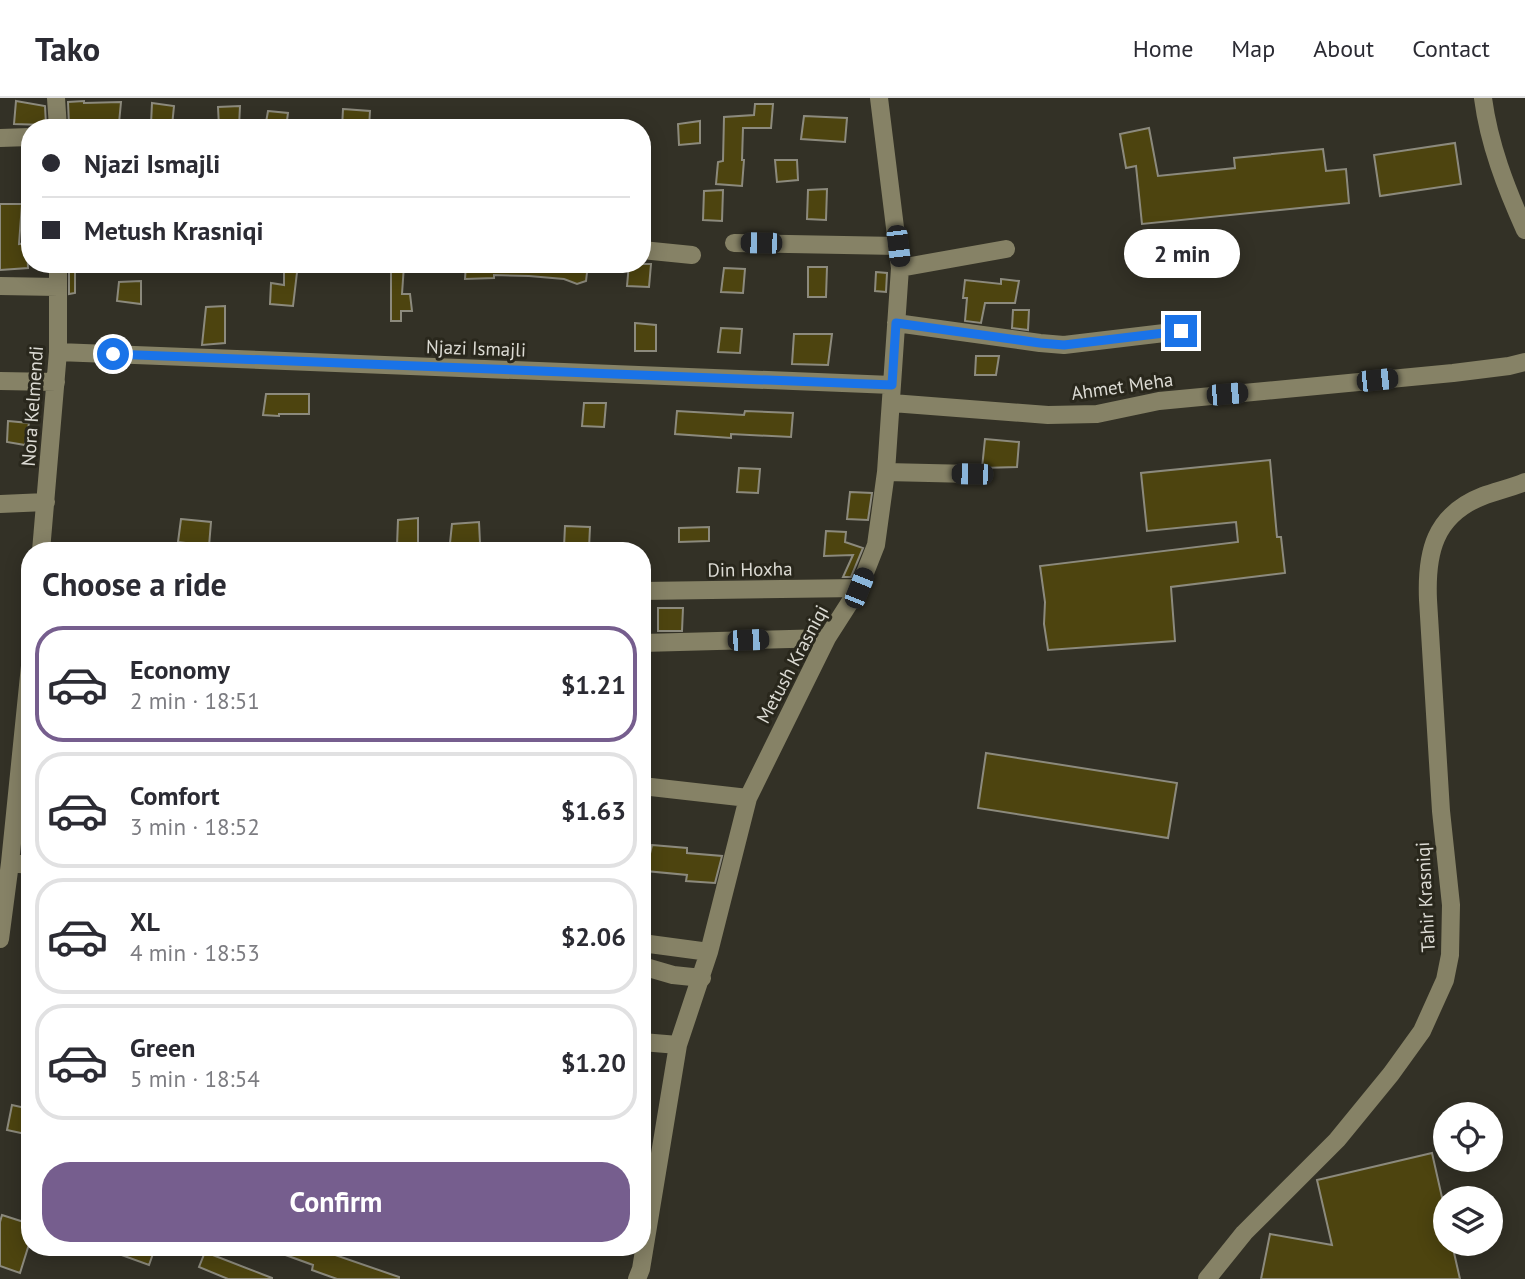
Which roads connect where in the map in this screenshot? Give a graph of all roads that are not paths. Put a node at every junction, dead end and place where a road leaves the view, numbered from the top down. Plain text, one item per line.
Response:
1 (57, 98) edge
2 (879, 98) edge
3 (1483, 98) edge
4 (58, 119) edge
5 (21, 137) edge
6 (0, 138) edge
7 (1525, 230) edge
8 (734, 243) dead end
9 (898, 246) junction
10 (1006, 249) dead end
11 (651, 251) edge
12 (692, 255) dead end
13 (900, 268) junction
14 (58, 273) edge
15 (0, 286) edge
16 (58, 287) junction
17 (896, 323) junction
18 (1181, 331) dead end
19 (58, 352) junction
20 (1525, 362) edge
21 (0, 381) edge
22 (56, 382) junction
23 (892, 394) junction
24 (886, 472) junction
25 (972, 474) dead end
26 (1525, 482) edge
27 (46, 502) junction
28 (0, 503) edge
29 (42, 542) edge
30 (859, 588) junction
31 (651, 591) edge
32 (827, 638) junction
33 (651, 643) edge
34 (21, 755) edge
35 (651, 787) edge
36 (748, 798) junction
37 (10, 863) junction
38 (21, 864) edge
39 (3, 889) edge
40 (0, 939) edge
41 (651, 944) edge
42 (709, 952) junction
43 (651, 969) edge
44 (702, 978) junction
45 (651, 1043) edge
46 (678, 1045) junction
47 (651, 1208) edge
48 (643, 1256) edge
49 (637, 1279) edge
50 (1207, 1279) edge

1 - 4 street
2 - 9 street, Metush Krasniqi
3 - 7 street
5 - 6 street
8 - 9 street
9 - 13 street, Metush Krasniqi
10 - 13 street
11 - 12 street
13 - 17 street, Metush Krasniqi
14 - 16 street, Nora Kelmendi
15 - 16 street
16 - 19 street, Nora Kelmendi
17 - 18 street
17 - 23 street, Metush Krasniqi
19 - 22 street, Nora Kelmendi
19 - 23 street, Njazi Ismajli
20 - 23 street, Ahmet Meha
21 - 22 street
22 - 27 street, Nora Kelmendi
23 - 24 street, Metush Krasniqi
24 - 25 street
24 - 30 street, Metush Krasniqi
26 - 50 street, Tahir Krasniqi
27 - 28 street
27 - 29 street, Nora Kelmendi
30 - 31 street, Din Hoxha
30 - 32 street, Metush Krasniqi
32 - 33 street
32 - 36 street, Metush Krasniqi
34 - 37 street
35 - 36 street
36 - 42 street, Metush Krasniqi
37 - 38 street
37 - 39 street
39 - 40 street
41 - 42 street
42 - 44 street, Metush Krasniqi
43 - 44 street
44 - 46 street, Metush Krasniqi
45 - 46 street
46 - 47 street, Metush Krasniqi
48 - 49 street, Metush Krasniqi

